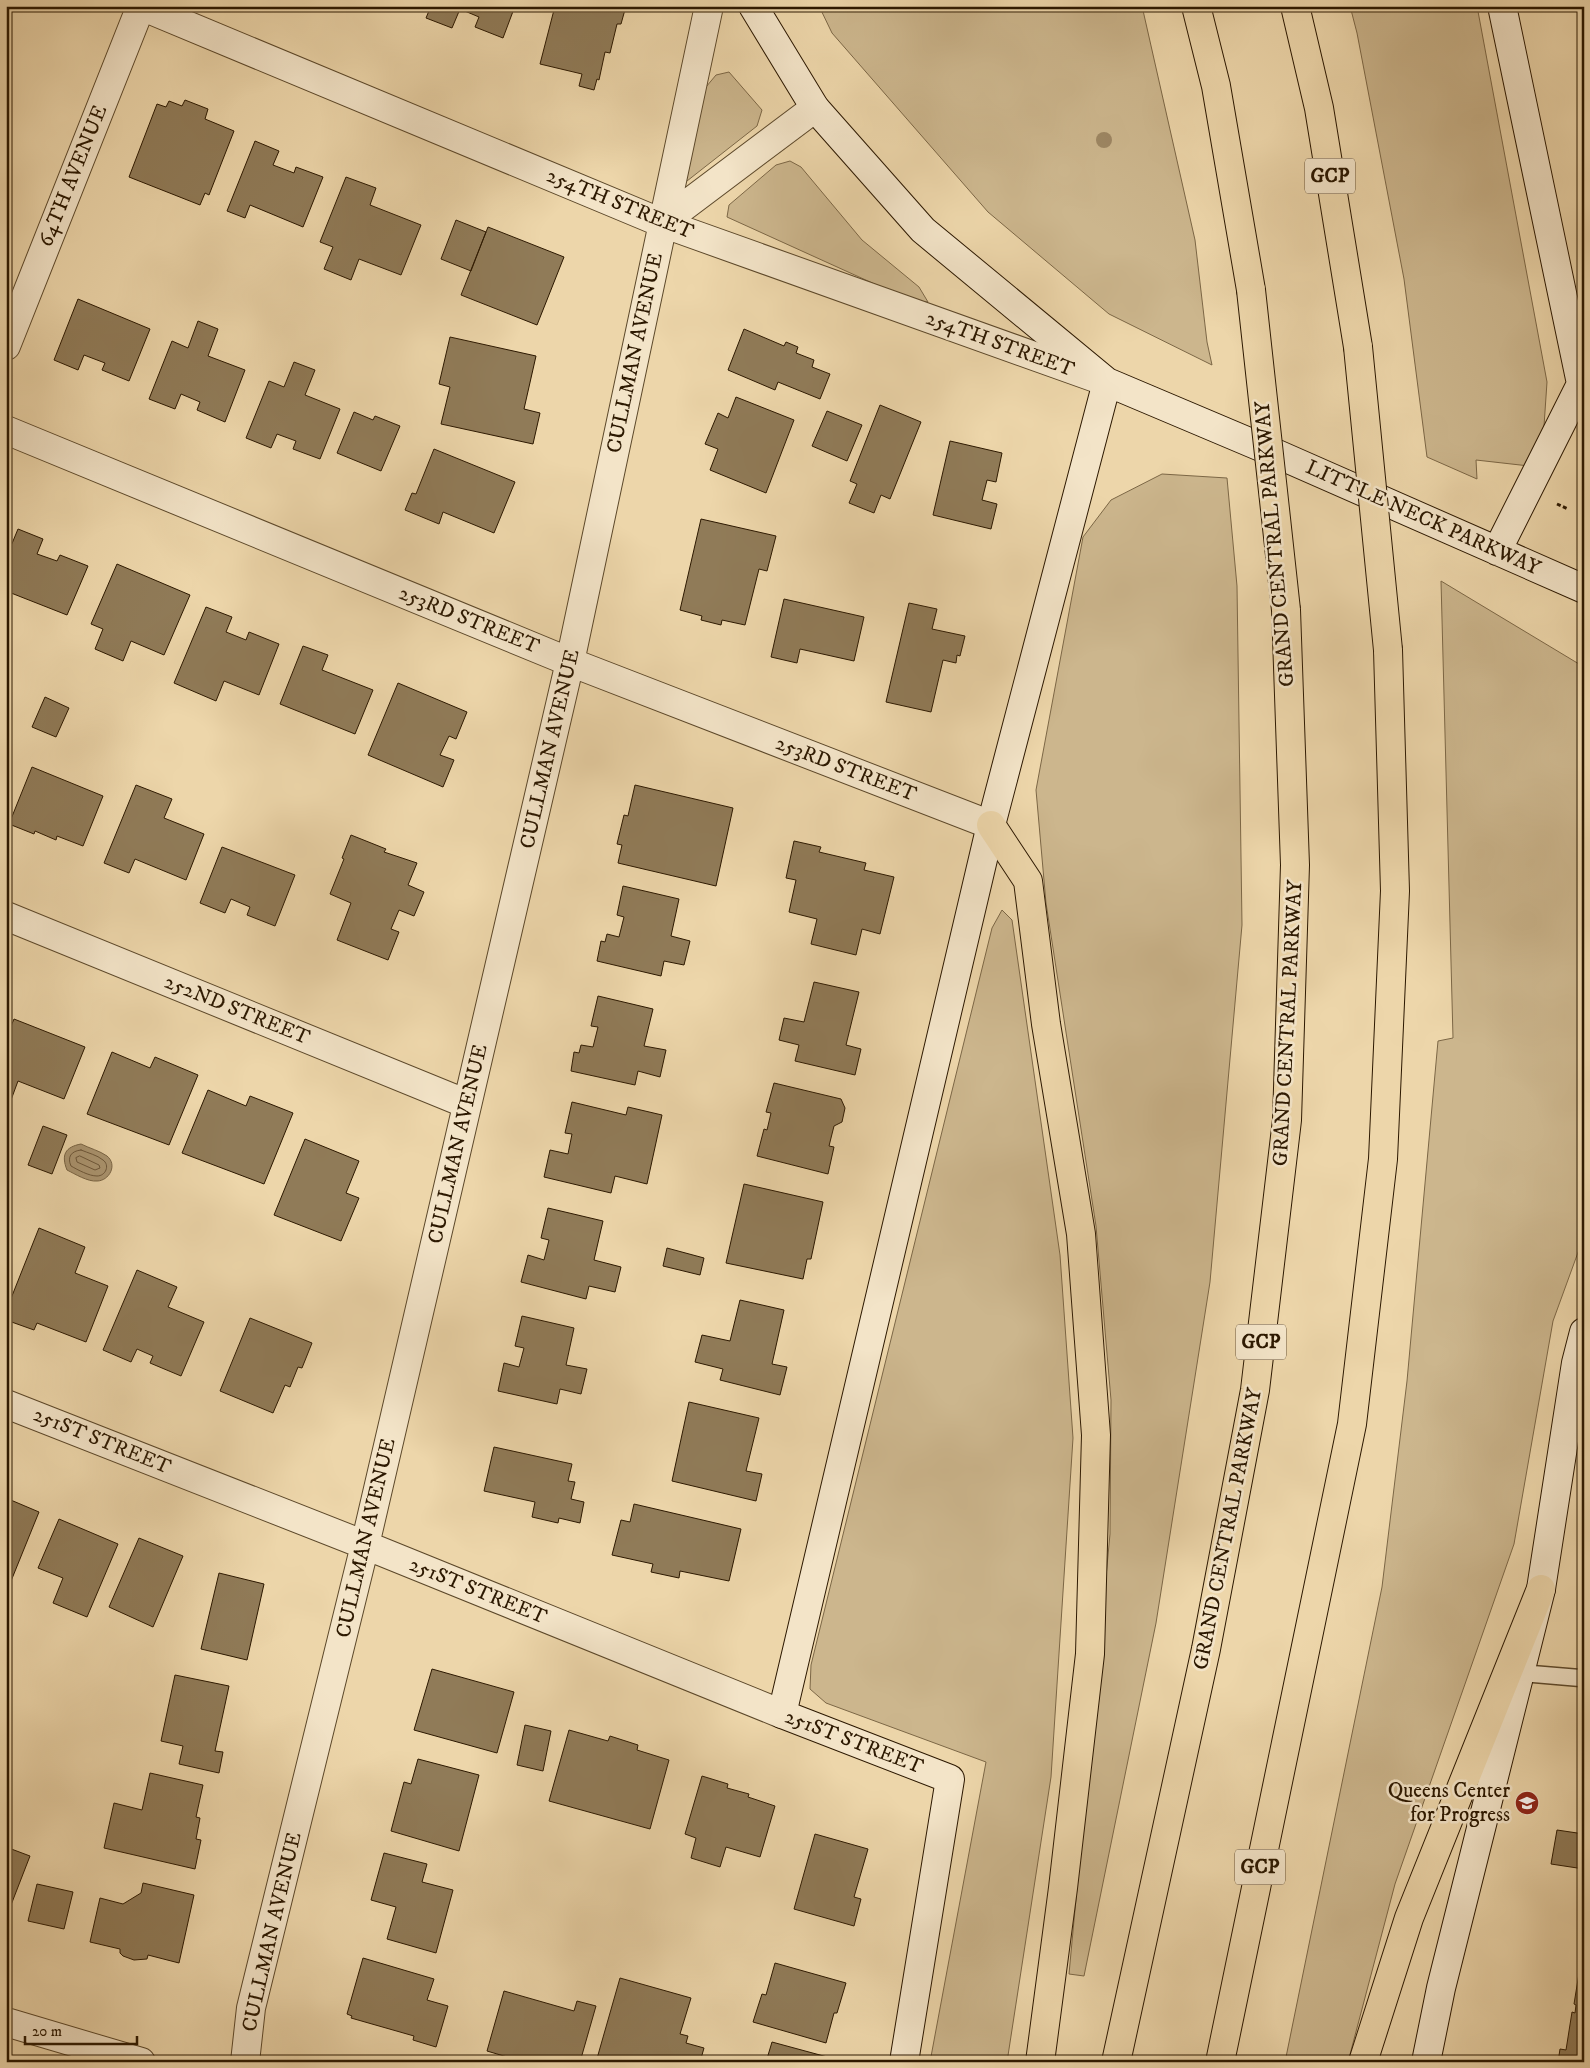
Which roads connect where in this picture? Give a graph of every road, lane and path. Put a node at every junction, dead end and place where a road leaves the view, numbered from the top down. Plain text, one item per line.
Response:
1 (141, 6) edge
2 (709, 6) edge
3 (753, 6) edge
4 (1196, 6) edge
5 (1295, 6) edge
6 (1502, 6) edge
7 (815, 108) junction
8 (662, 223) junction
9 (6, 346) edge
10 (1107, 382) junction
11 (1582, 391) edge
12 (6, 430) edge
13 (1497, 551) junction
14 (1584, 588) edge
15 (570, 662) junction
16 (991, 826) junction
17 (6, 916) edge
18 (467, 1104) junction
19 (1584, 1332) edge
20 (6, 1404) edge
21 (365, 1545) junction
22 (1541, 1589) junction
23 (1520, 1673) junction
24 (1584, 1675) edge
25 (782, 1714) junction
26 (6, 2022) edge
27 (141, 2062) edge
28 (245, 2062) edge
29 (904, 2062) edge
30 (1040, 2062) edge
31 (1116, 2062) edge
32 (1220, 2062) edge
33 (1363, 2062) edge
34 (1426, 2062) edge

1 - 8 street, 254TH STREET
1 - 9 street, 64TH AVENUE
2 - 8 street, CULLMAN AVENUE
3 - 7 street, LITTLE NECK PARKWAY
4 - 31 highway, GRAND CENTRAL PARKWAY / GCP, bridge
5 - 32 highway, GCP, bridge
6 - 11 street
7 - 8 street, CULLMAN AVENUE
7 - 10 street, LITTLE NECK PARKWAY
8 - 10 street, 254TH STREET
8 - 15 street, CULLMAN AVENUE
10 - 13 street, LITTLE NECK PARKWAY
10 - 16 street
11 - 13 street
12 - 15 street, 253RD STREET
13 - 14 street, LITTLE NECK PARKWAY
15 - 16 street, 253RD STREET
15 - 18 street, CULLMAN AVENUE
16 - 25 street
16 - 30 highway
17 - 18 street, 252ND STREET
18 - 21 street, CULLMAN AVENUE
19 - 22 street
20 - 21 street, 251ST STREET
21 - 25 street, 251ST STREET
21 - 28 street, CULLMAN AVENUE
22 - 23 street
22 - 33 highway
23 - 24 lane
23 - 34 street
25 - 29 street, 251ST STREET
26 - 27 street

